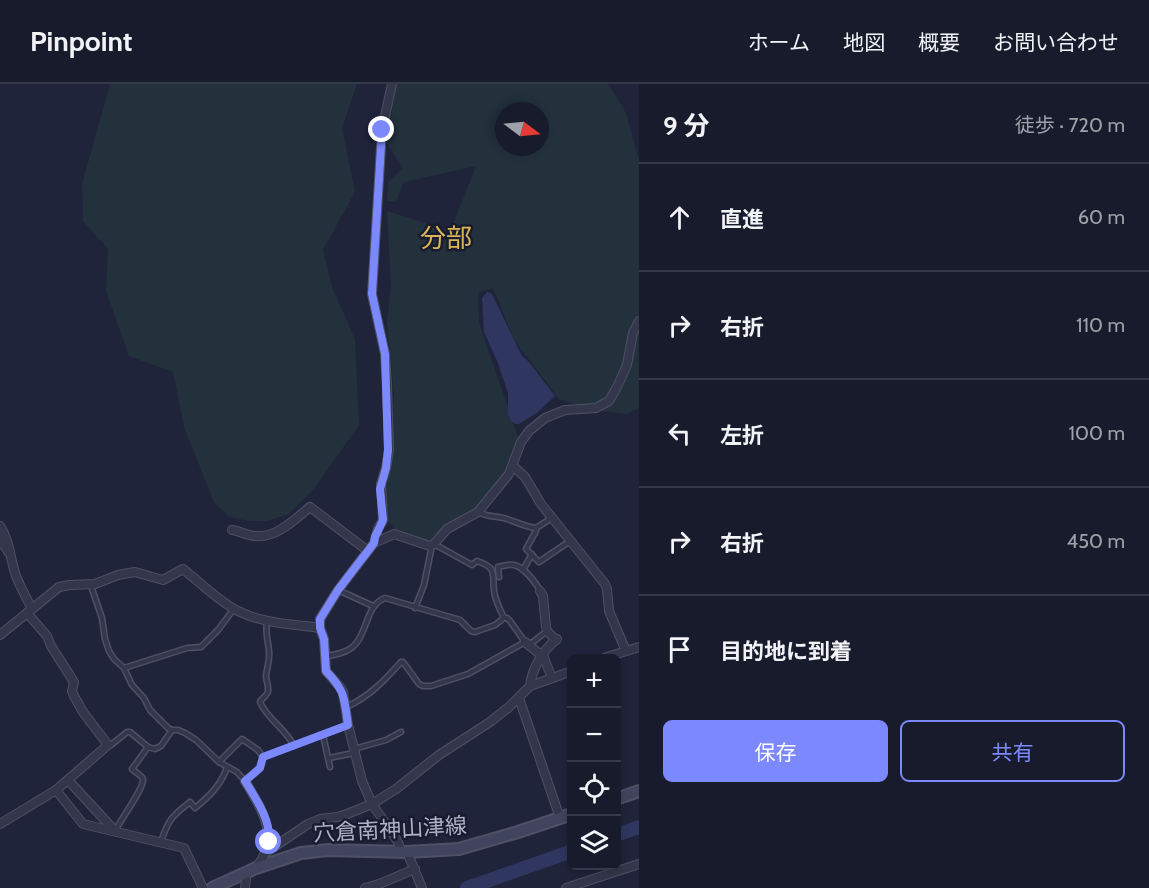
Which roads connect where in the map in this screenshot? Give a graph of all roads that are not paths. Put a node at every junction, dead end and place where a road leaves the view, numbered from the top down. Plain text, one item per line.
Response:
1 (393, 84) edge
2 (639, 321) edge
3 (513, 466) junction
4 (478, 512) junction
5 (550, 516) junction
6 (0, 526) edge
7 (536, 528) junction
8 (232, 530) dead end
9 (0, 539) edge
10 (570, 540) junction
11 (374, 543) junction
12 (433, 544) junction
13 (368, 551) junction
14 (532, 554) junction
15 (12, 557) junction
16 (523, 570) junction
17 (499, 577) dead end
18 (91, 585) junction
19 (338, 590) junction
20 (540, 591) joint
21 (373, 606) junction
22 (415, 608) junction
23 (234, 609) junction
24 (29, 611) junction
25 (504, 618) junction
26 (267, 622) junction
27 (320, 628) junction
28 (548, 631) junction
29 (0, 635) edge
30 (527, 644) junction
31 (639, 647) edge
32 (626, 651) junction
33 (542, 654) junction
34 (617, 654) edge
35 (326, 656) junction
36 (124, 668) junction
37 (567, 672) edge
38 (552, 678) junction
39 (530, 686) junction
40 (519, 698) junction
41 (345, 708) junction
42 (348, 725) junction
43 (172, 730) junction
44 (401, 732) dead end
45 (323, 735) junction
46 (108, 745) junction
47 (294, 746) junction
48 (148, 747) junction
49 (354, 751) junction
50 (263, 757) junction
51 (329, 758) junction
52 (219, 762) junction
53 (227, 767) junction
54 (330, 767) dead end
55 (68, 780) junction
56 (245, 781) junction
57 (56, 790) junction
58 (639, 791) edge
59 (621, 797) edge
60 (372, 804) junction
61 (567, 816) edge
62 (560, 818) junction
63 (0, 824) edge
64 (115, 831) junction
65 (161, 842) junction
66 (404, 852) junction
67 (265, 853) junction
68 (639, 864) edge
69 (251, 870) junction
70 (416, 872) junction
71 (203, 888) edge
72 (212, 888) edge
73 (245, 888) edge
74 (364, 888) edge
75 (422, 888) edge
76 (566, 888) edge

1 - 11 street
2 - 3 street
3 - 4 street
3 - 5 street
4 - 7 lane
4 - 12 street
5 - 7 lane
5 - 10 street
6 - 15 street
7 - 14 lane
8 - 13 street
9 - 15 street
10 - 14 lane
10 - 32 street
11 - 12 street
11 - 13 street
12 - 22 lane
12 - 25 lane
13 - 19 street
14 - 16 lane
15 - 24 street
16 - 17 lane
16 - 20 lane
18 - 23 street
18 - 24 street
18 - 36 lane
19 - 21 lane
19 - 27 street
20 - 28 street
21 - 22 lane
21 - 35 lane
22 - 25 lane
23 - 26 street
23 - 36 lane
24 - 29 street
24 - 46 street
25 - 30 lane
26 - 27 street
26 - 47 lane
27 - 35 street
28 - 30 lane
28 - 33 street
30 - 33 street
30 - 41 lane
31 - 32 street
32 - 34 street
33 - 38 street
33 - 39 street
35 - 41 street
36 - 43 lane
37 - 38 street
38 - 39 street
39 - 40 street
40 - 60 street
40 - 62 street
41 - 42 street
42 - 45 lane
42 - 49 street
43 - 48 lane
43 - 52 lane
44 - 49 lane
45 - 47 lane
45 - 51 lane
46 - 48 lane
46 - 55 street
47 - 50 lane
48 - 64 lane
49 - 51 lane
49 - 60 street
50 - 52 lane
50 - 56 lane
51 - 54 lane
52 - 53 lane
53 - 56 lane
53 - 65 lane
55 - 57 street
55 - 64 street
56 - 67 street
57 - 63 street
57 - 64 street
58 - 59 main road
60 - 66 street
60 - 67 street
61 - 62 main road, 穴倉南神山津線
62 - 66 main road, 穴倉南神山津線
64 - 65 street
65 - 71 street
66 - 69 main road, 穴倉南神山津線
66 - 70 street
67 - 69 street
68 - 76 street
69 - 72 main road, 穴倉南神山津線
69 - 73 street
70 - 74 street
70 - 75 street

